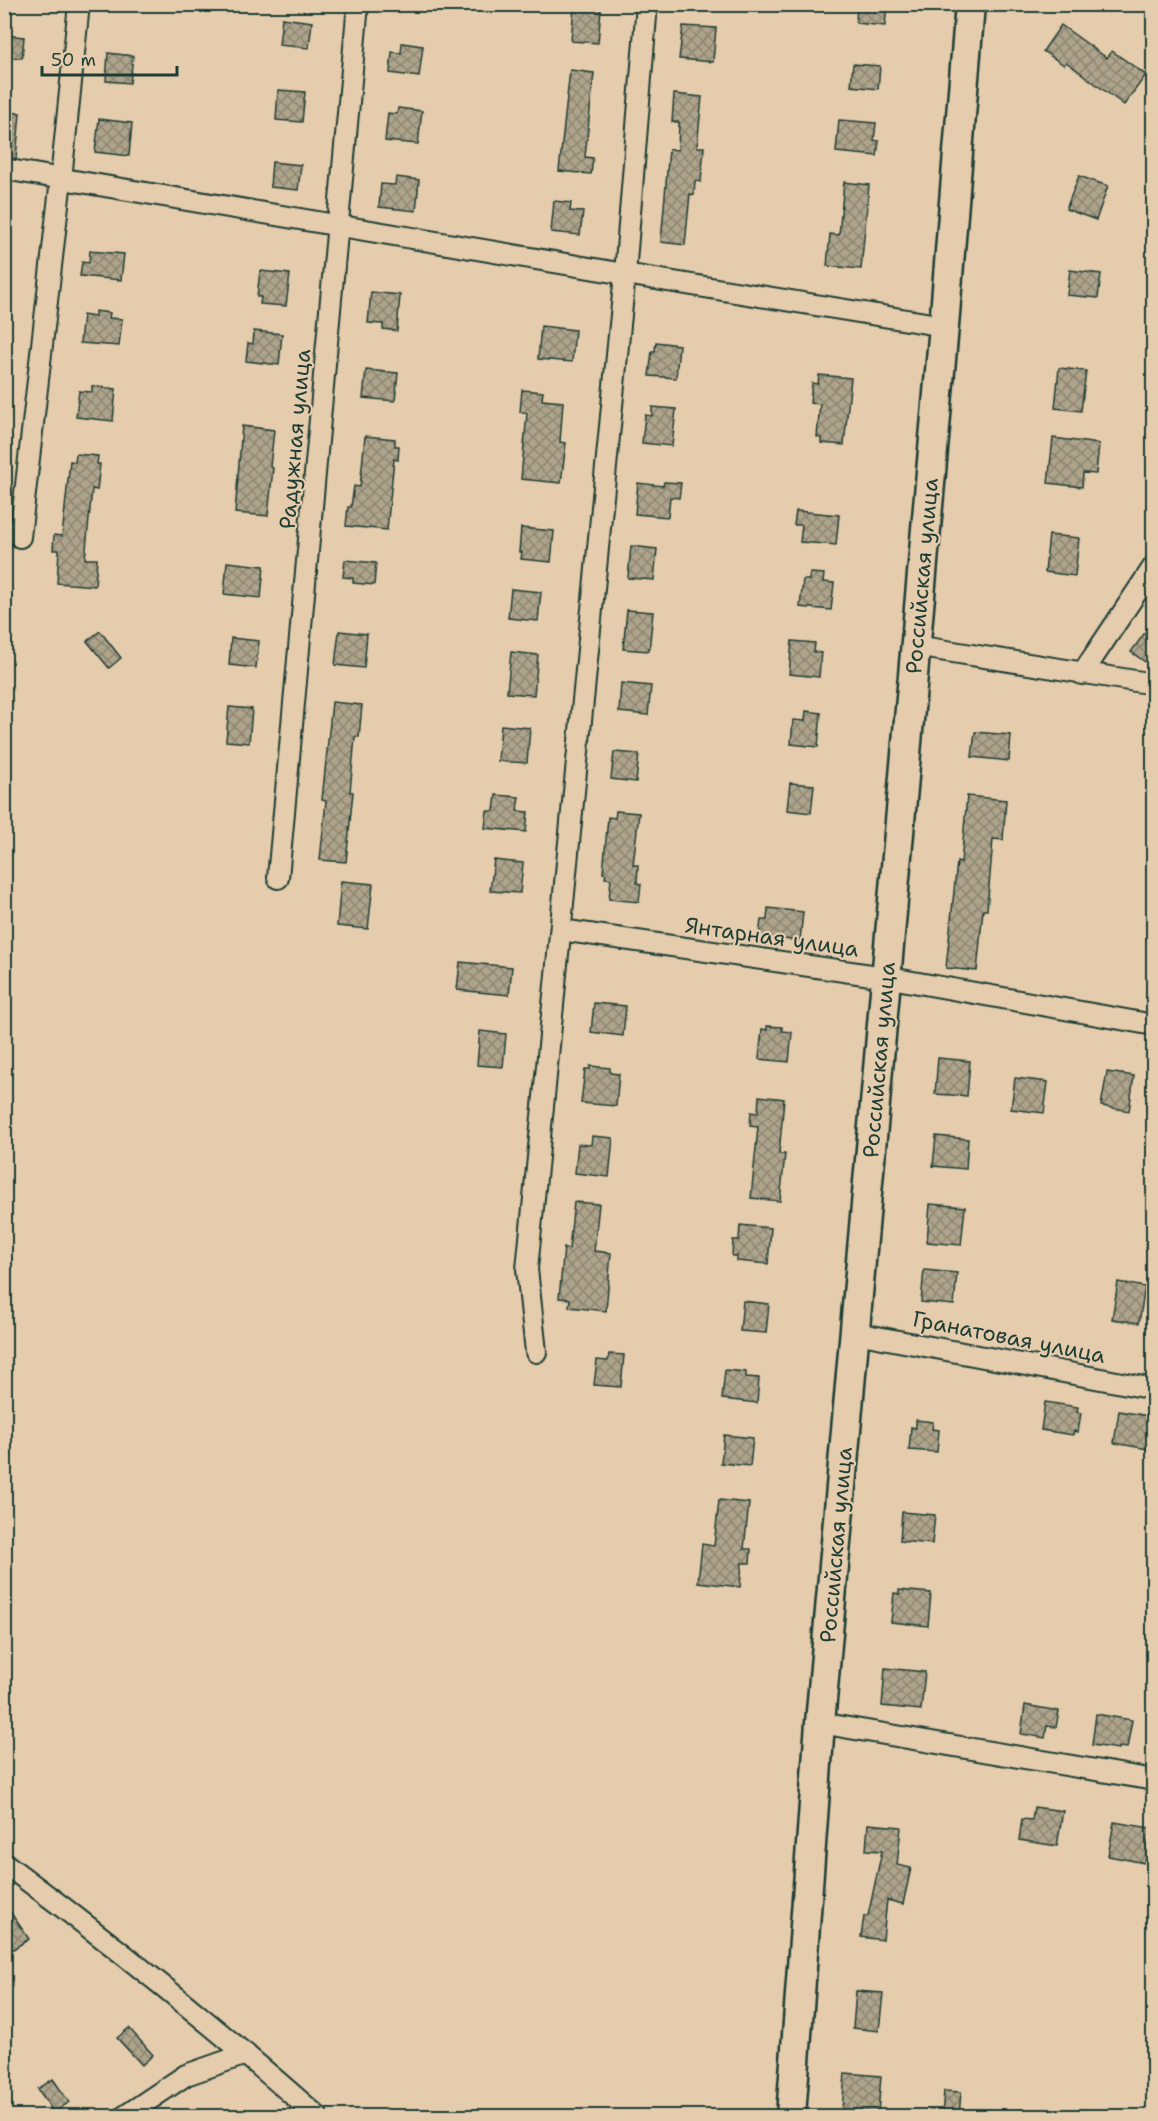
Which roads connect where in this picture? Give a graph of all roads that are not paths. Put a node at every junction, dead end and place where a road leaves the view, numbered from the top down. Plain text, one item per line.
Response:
1 (79, 4) edge
2 (358, 4) edge
3 (647, 4) edge
4 (970, 4) edge
5 (4, 169) edge
6 (61, 179) junction
7 (339, 225) junction
8 (625, 274) junction
9 (944, 326) junction
10 (20, 537) dead end
11 (1154, 566) edge
12 (915, 646) junction
13 (1082, 674) junction
14 (1154, 684) edge
15 (278, 878) dead end
16 (561, 930) junction
17 (885, 977) junction
18 (1154, 1025) edge
19 (856, 1333) junction
20 (536, 1352) dead end
21 (1154, 1389) edge
22 (820, 1723) junction
23 (1154, 1780) edge
24 (4, 1863) edge
25 (246, 2054) junction
26 (124, 2116) edge
27 (317, 2116) edge
28 (791, 2116) edge

1 - 6 street
2 - 7 street, Радужная улица
3 - 8 street
4 - 9 main road, Российская улица
5 - 6 street
6 - 7 street
6 - 10 street
7 - 8 street
7 - 15 street, Радужная улица
8 - 9 street
8 - 16 street
9 - 12 main road, Российская улица
11 - 13 street
12 - 13 street
12 - 17 main road, Российская улица
13 - 14 street
16 - 17 street, Янтарная улица
16 - 20 street
17 - 18 street, Янтарная улица
17 - 19 main road, Российская улица
19 - 21 street, Гранатовая улица
19 - 22 main road, Российская улица
22 - 23 street
22 - 28 main road, Российская улица
24 - 25 street
25 - 26 street
25 - 27 street

